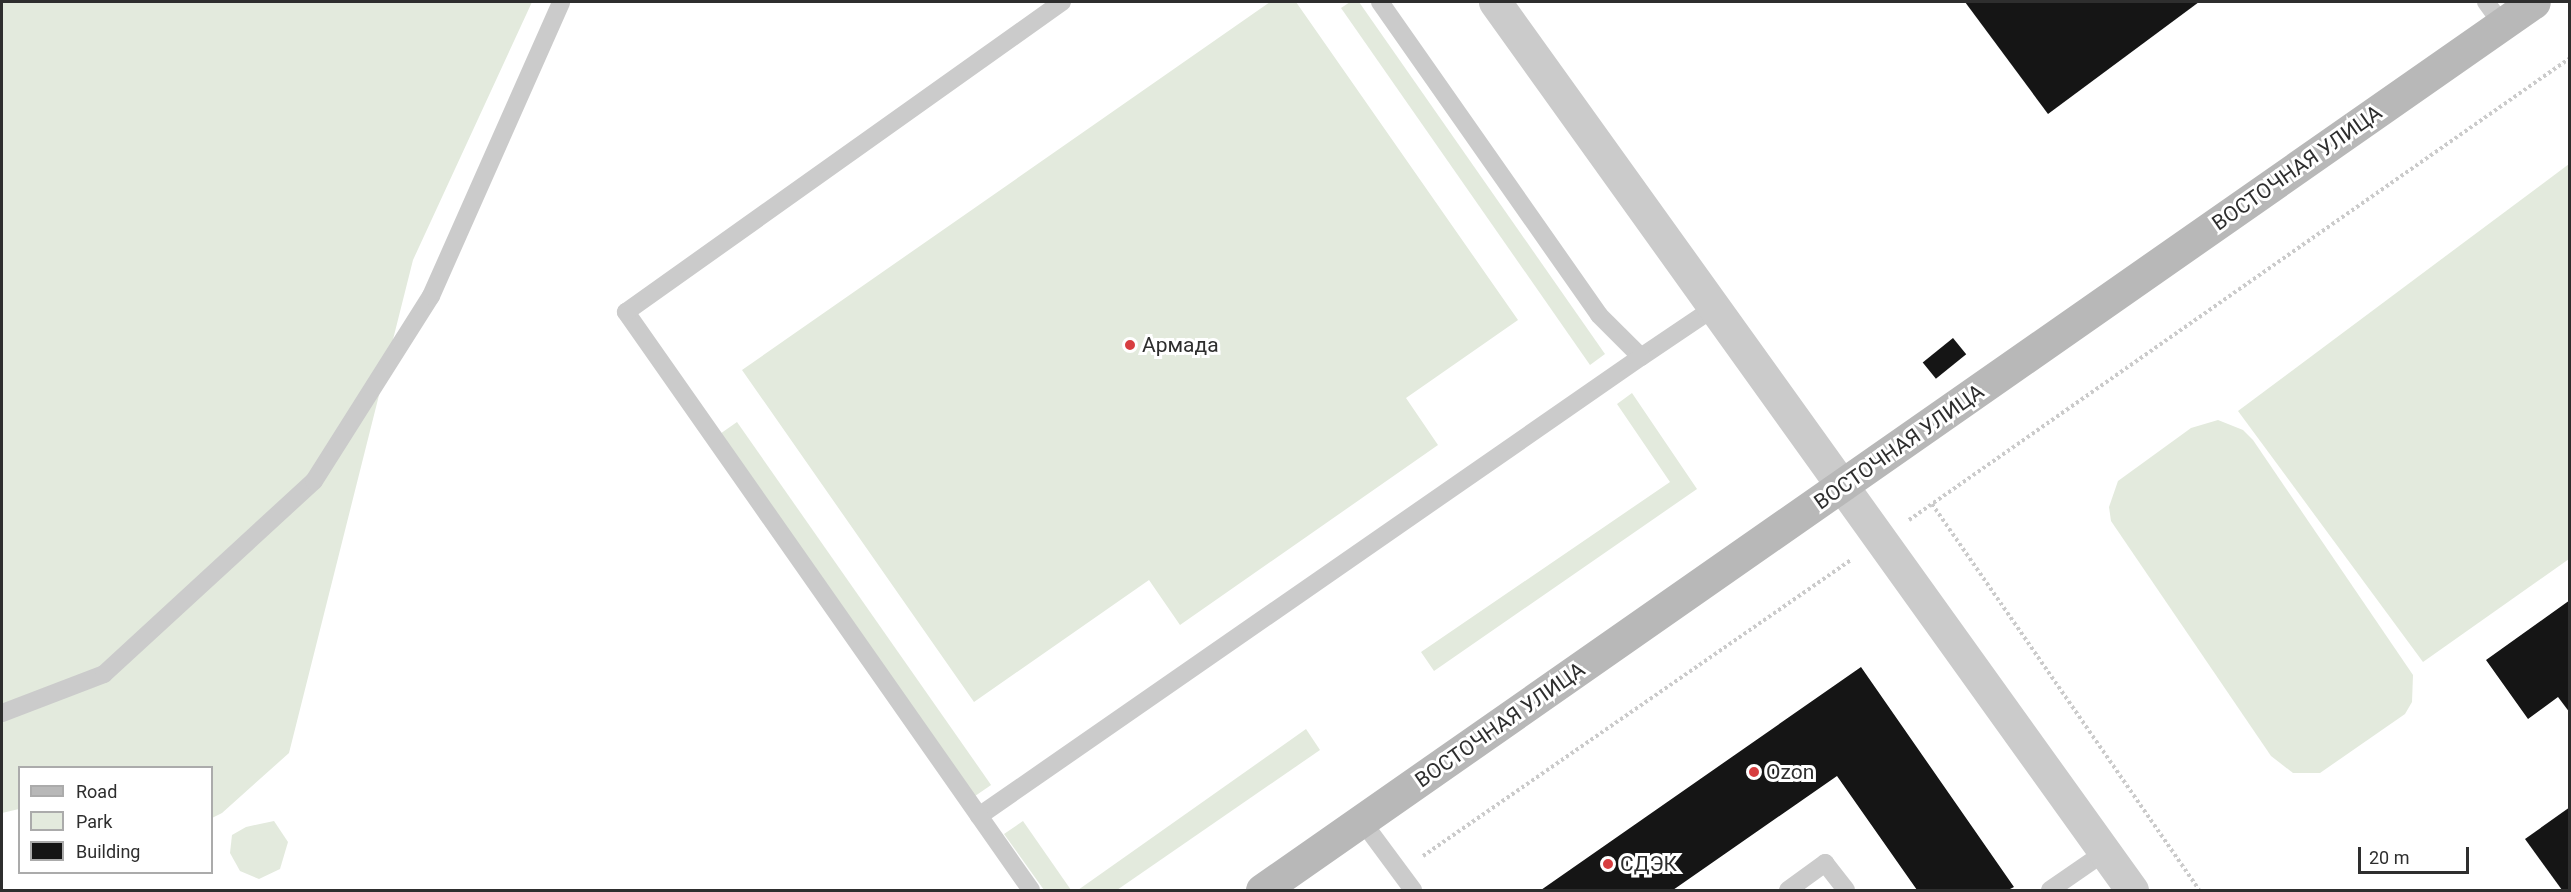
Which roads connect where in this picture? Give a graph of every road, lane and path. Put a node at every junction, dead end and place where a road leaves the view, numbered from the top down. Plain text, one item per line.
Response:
1 (561, 2) edge
2 (1062, 2) edge
3 (1380, 2) edge
4 (1496, 2) edge
5 (2534, 2) edge
6 (2494, 13) edge
7 (2570, 58) edge
8 (1715, 307) junction
9 (1641, 357) junction
10 (1844, 486) junction
11 (1932, 504) junction
12 (1882, 538) junction
13 (2, 713) edge
14 (979, 816) junction
15 (1362, 820) junction
16 (2105, 852) junction
17 (1400, 872) junction
18 (1031, 891) edge
19 (1262, 891) edge
20 (1413, 891) edge
21 (1788, 891) edge
22 (1846, 891) edge
23 (2050, 891) edge
24 (2132, 891) edge
25 (2199, 891) edge

1 - 13 lane
2 - 14 lane
3 - 9 lane
4 - 8 street
5 - 6 main road, ВОСТОЧНАЯ УЛИЦА
6 - 10 main road, ВОСТОЧНАЯ УЛИЦА
7 - 11 path
8 - 9 lane
8 - 10 street
9 - 14 lane
10 - 12 street
10 - 15 main road, ВОСТОЧНАЯ УЛИЦА
11 - 12 path
11 - 25 path
12 - 16 street
12 - 17 path
14 - 18 lane
15 - 17 lane
15 - 19 main road, ВОСТОЧНАЯ УЛИЦА
16 - 23 lane
16 - 24 street
17 - 20 lane
21 - 22 lane

